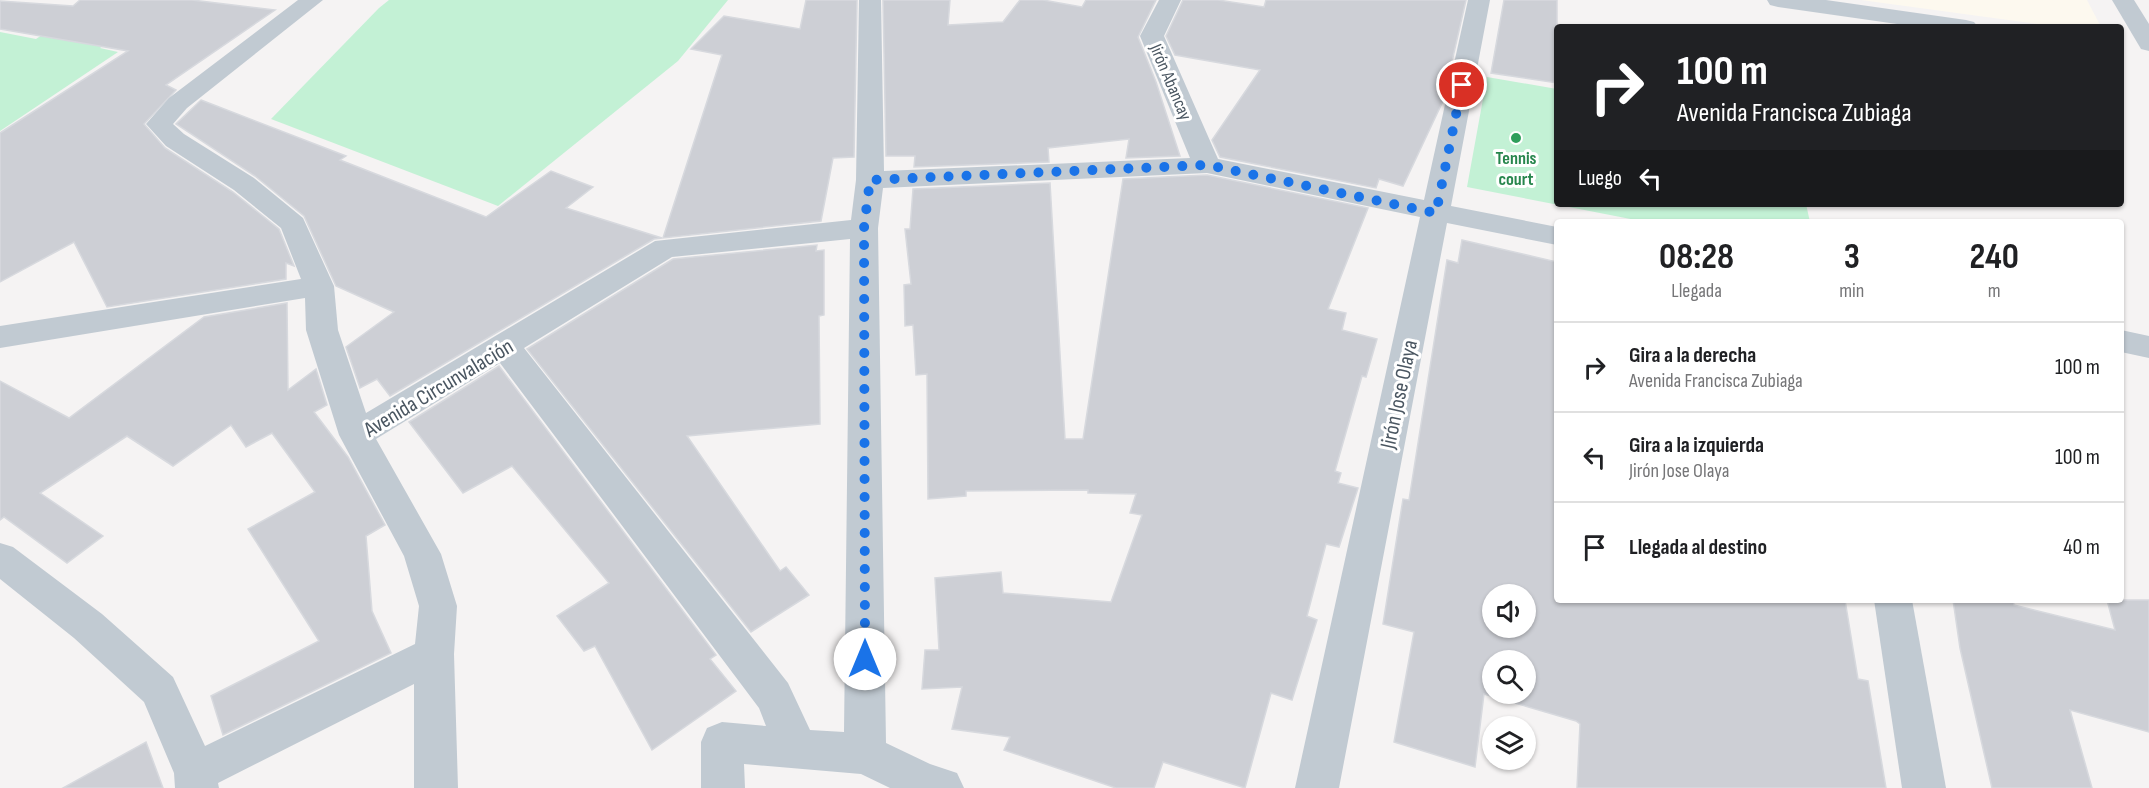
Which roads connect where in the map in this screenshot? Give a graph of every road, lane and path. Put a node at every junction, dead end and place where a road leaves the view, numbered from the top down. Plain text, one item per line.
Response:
1 (312, 0) edge
2 (870, 0) edge
3 (1170, 0) edge
4 (1479, 0) edge
5 (1778, 0) edge
6 (2123, 0) edge
7 (1945, 24) edge
8 (2143, 49) edge
9 (1207, 165) junction
10 (870, 180) junction
11 (1436, 213) junction
12 (864, 228) junction
13 (1554, 235) edge
14 (319, 286) junction
15 (0, 337) edge
16 (2124, 342) edge
17 (505, 346) junction
18 (2149, 347) edge
19 (356, 435) junction
20 (0, 558) edge
21 (1893, 603) edge
22 (434, 654) junction
23 (797, 748) junction
24 (865, 754) junction
25 (196, 780) edge
26 (933, 785) edge
27 (435, 788) edge
28 (723, 788) edge
29 (1317, 788) edge
30 (1924, 788) edge

1 - 14 street
2 - 10 street
3 - 9 street, Jirón Abancay
4 - 11 street, Jirón Jose Olaya
5 - 7 street
6 - 8 street
9 - 10 street
9 - 11 street
10 - 12 street
11 - 13 street
11 - 29 street, Jirón Jose Olaya
12 - 17 street, Avenida Circunvalación
12 - 24 street
14 - 15 street
14 - 19 street
16 - 18 street
17 - 19 street, Avenida Circunvalación
17 - 23 street
19 - 22 street, Avenida Circunvalación
20 - 25 street
21 - 30 street
22 - 25 street
22 - 27 street, Avenida Circunvalación
23 - 24 street
23 - 28 street
24 - 26 street

